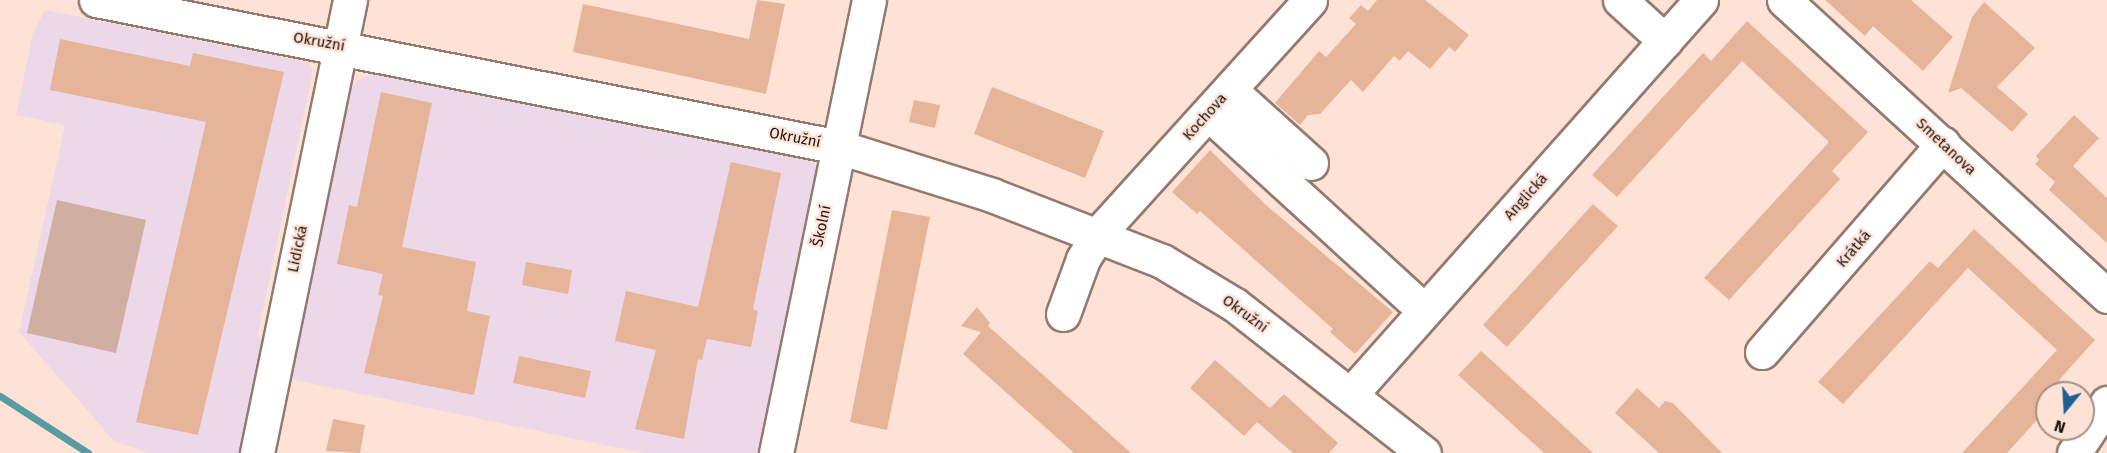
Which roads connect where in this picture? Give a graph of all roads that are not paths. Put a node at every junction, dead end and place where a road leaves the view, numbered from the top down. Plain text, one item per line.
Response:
1 (96, 0) edge
2 (350, 0) edge
3 (869, 0) edge
4 (1310, 0) edge
5 (1620, 0) edge
6 (1701, 0) edge
7 (1784, 0) edge
8 (1665, 41) junction
9 (341, 46) junction
10 (1219, 102) junction
11 (1943, 144) junction
12 (839, 147) junction
13 (1311, 163) dead end
14 (1100, 233) junction
15 (2107, 296) edge
16 (1425, 311) junction
17 (1063, 314) dead end
18 (1762, 352) dead end
19 (1351, 394) junction
20 (2107, 403) edge
21 (257, 453) edge
22 (776, 453) edge
23 (1424, 453) edge
24 (2074, 453) edge

1 - 9 street, Okružní
2 - 9 street, Lidická
3 - 12 street, Školní
4 - 10 street, Kochova
5 - 8 street
6 - 8 street, Anglická
7 - 11 street, Smetanova
8 - 16 street, Anglická
9 - 12 street, Okružní
9 - 21 street, Lidická
10 - 13 street
10 - 14 street, Kochova
10 - 16 street
11 - 15 street, Smetanova
11 - 18 street, Krátká
12 - 14 street, Okružní
12 - 22 street, Školní
14 - 17 street, Kochova
14 - 19 street, Okružní
16 - 19 street, Anglická
19 - 23 street, Okružní
20 - 24 street

